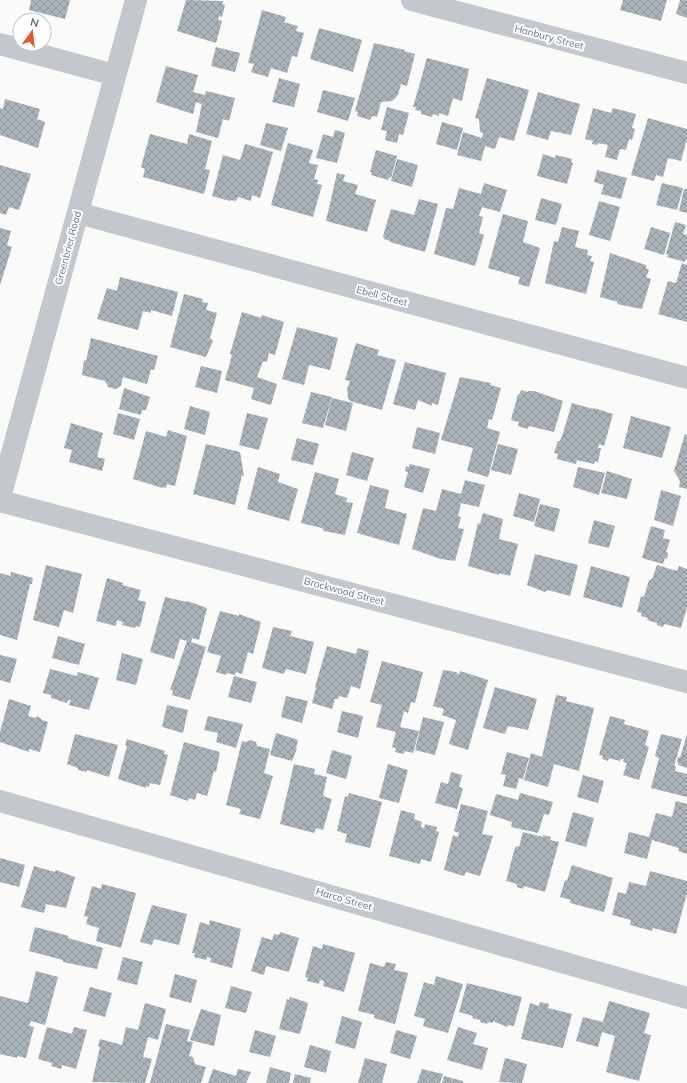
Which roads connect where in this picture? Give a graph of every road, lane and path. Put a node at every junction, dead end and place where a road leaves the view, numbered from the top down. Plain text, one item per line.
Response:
1 (136, 0) edge
2 (412, 0) edge
3 (0, 44) edge
4 (687, 74) edge
5 (115, 76) junction
6 (78, 213) junction
7 (687, 378) edge
8 (0, 497) edge
9 (0, 501) edge
10 (687, 682) edge
11 (0, 801) edge
12 (687, 998) edge

1 - 5 street, Greenbrier Road
2 - 4 street, Hanbury Street
3 - 5 street
5 - 6 street, Greenbrier Road
6 - 7 street, Ebell Street
6 - 8 street, Greenbrier Road
9 - 10 street, Brockwood Street
11 - 12 street, Harco Street

